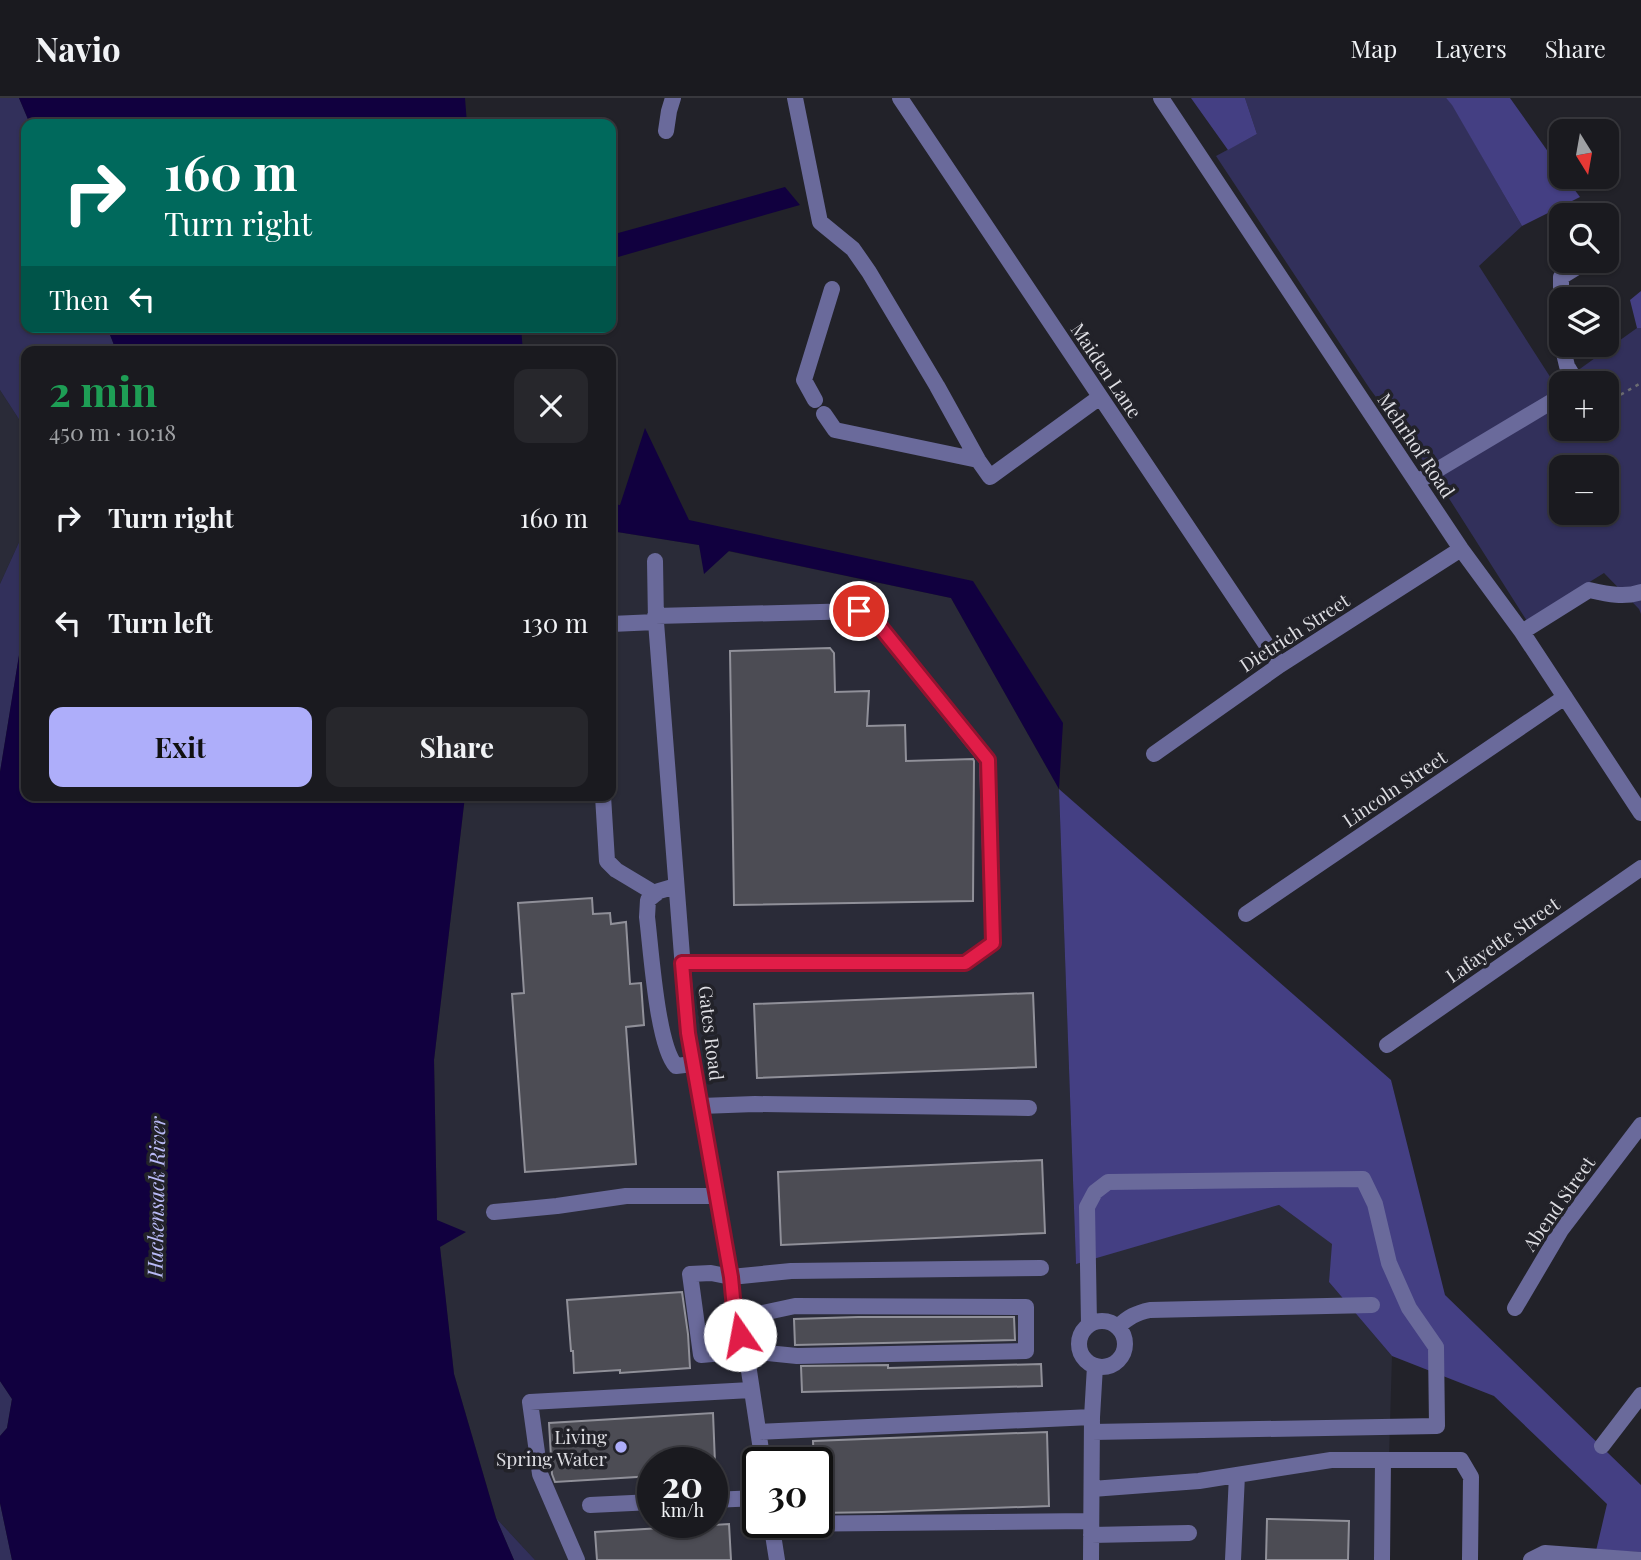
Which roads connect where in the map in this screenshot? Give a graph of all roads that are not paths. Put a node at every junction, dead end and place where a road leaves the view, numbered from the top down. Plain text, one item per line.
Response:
1 (673, 98) edge
2 (795, 98) edge
3 (900, 98) edge
4 (1161, 98) edge
5 (666, 131) dead end
6 (1568, 273) edge
7 (1561, 287) edge
8 (832, 289) dead end
9 (1100, 397) junction
10 (815, 400) dead end
11 (1549, 403) edge
12 (824, 414) dead end
13 (978, 460) junction
14 (1417, 482) junction
15 (1461, 549) junction
16 (655, 561) dead end
17 (1641, 592) edge
18 (655, 619) junction
19 (616, 623) edge
20 (1522, 632) junction
21 (1280, 665) junction
22 (1565, 697) junction
23 (1154, 754) dead end
24 (603, 801) edge
25 (1641, 813) edge
26 (1641, 868) edge
27 (676, 886) junction
28 (656, 894) junction
29 (1246, 914) dead end
30 (682, 963) junction
31 (1387, 1045) dead end
32 (693, 1064) junction
33 (701, 1107) junction
34 (1029, 1108) dead end
35 (1641, 1125) edge
36 (717, 1196) junction
37 (494, 1212) dead end
38 (1041, 1268) dead end
39 (731, 1277) junction
40 (1372, 1305) dead end
41 (1515, 1308) dead end
42 (735, 1319) junction
43 (1089, 1324) junction
44 (1118, 1327) junction
45 (746, 1351) junction
46 (1095, 1366) junction
47 (751, 1390) junction
48 (1641, 1395) edge
49 (1092, 1424) junction
50 (759, 1432) junction
51 (1602, 1446) dead end
52 (761, 1447) edge
53 (1382, 1460) junction
54 (1237, 1475) junction
55 (1092, 1489) junction
56 (637, 1504) edge
57 (590, 1505) dead end
58 (833, 1524) edge
59 (1091, 1528) junction
60 (1189, 1533) dead end
61 (773, 1538) edge
62 (577, 1560) edge
63 (777, 1560) edge
64 (1091, 1560) edge
65 (1233, 1560) edge
66 (1382, 1560) edge
67 (1470, 1560) edge
68 (1531, 1560) edge
69 (1641, 1560) edge

1 - 5 street
2 - 13 street
3 - 9 street, Maiden Lane
4 - 14 street, Mehrhof Road
6 - 7 street
8 - 10 street
9 - 13 street
9 - 21 street, Maiden Lane
11 - 14 street
12 - 13 street
14 - 15 street, Mehrhof Road
15 - 20 street, Mehrhof Road
15 - 21 street, Dietrich Street
16 - 18 street, Gates Road
17 - 20 street
18 - 19 street
18 - 27 street, Gates Road
18 - 30 street
20 - 22 street, Mehrhof Road
21 - 23 street, Dietrich Street
22 - 25 street, Mehrhof Road
22 - 29 street, Lincoln Street
24 - 28 street
26 - 31 street, Lafayette Street
27 - 28 street
27 - 30 street, Gates Road
28 - 32 street
30 - 32 street, Gates Road
32 - 33 street, Gates Road
33 - 34 street
33 - 36 street, Gates Road
35 - 41 street, Abend Street
36 - 37 street
36 - 39 street, Gates Road
38 - 39 street
39 - 42 street, Gates Road
39 - 45 street
40 - 44 street
42 - 45 street, Gates Road
42 - 45 street
43 - 44 street
43 - 46 street
43 - 49 street
44 - 46 street
45 - 47 street, Gates Road
46 - 49 street
47 - 50 street, Gates Road
47 - 62 street
48 - 51 street
49 - 50 street
49 - 55 street
50 - 52 street, Gates Road
53 - 54 street
53 - 66 street
53 - 67 street
54 - 55 street
54 - 65 street
55 - 59 street
56 - 57 street
58 - 59 street
59 - 60 street
59 - 64 street
61 - 63 street
68 - 69 street

